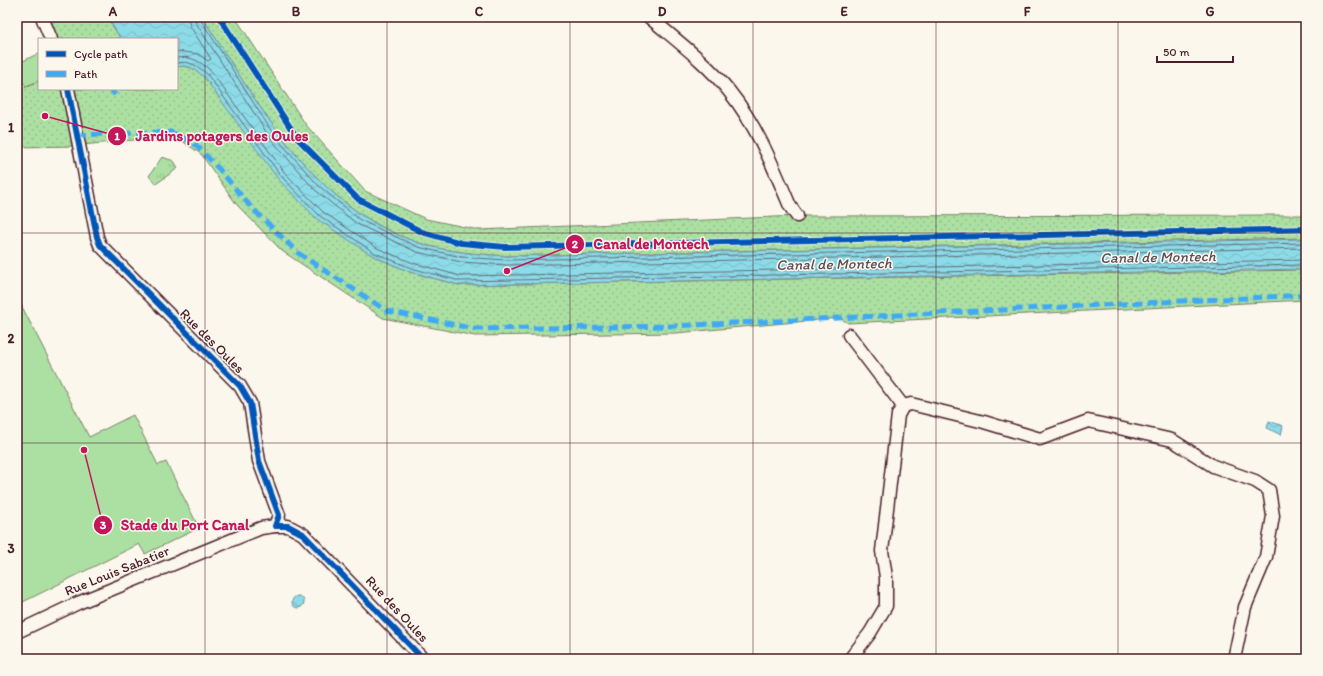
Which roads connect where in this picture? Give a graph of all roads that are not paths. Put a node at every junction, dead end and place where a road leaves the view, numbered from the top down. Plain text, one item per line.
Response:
1 (42, 17) edge
2 (649, 17) edge
3 (52, 38) edge
4 (68, 90) edge
5 (797, 216) dead end
6 (849, 335) dead end
7 (903, 406) junction
8 (275, 526) junction
9 (17, 632) edge
10 (423, 659) edge
11 (850, 659) edge
12 (1234, 659) edge

1 - 3 street
2 - 5 street
4 - 8 street, Rue des Oules
6 - 7 street
7 - 11 street
7 - 12 street
8 - 9 street, Rue Louis Sabatier
8 - 10 street, Rue des Oules

